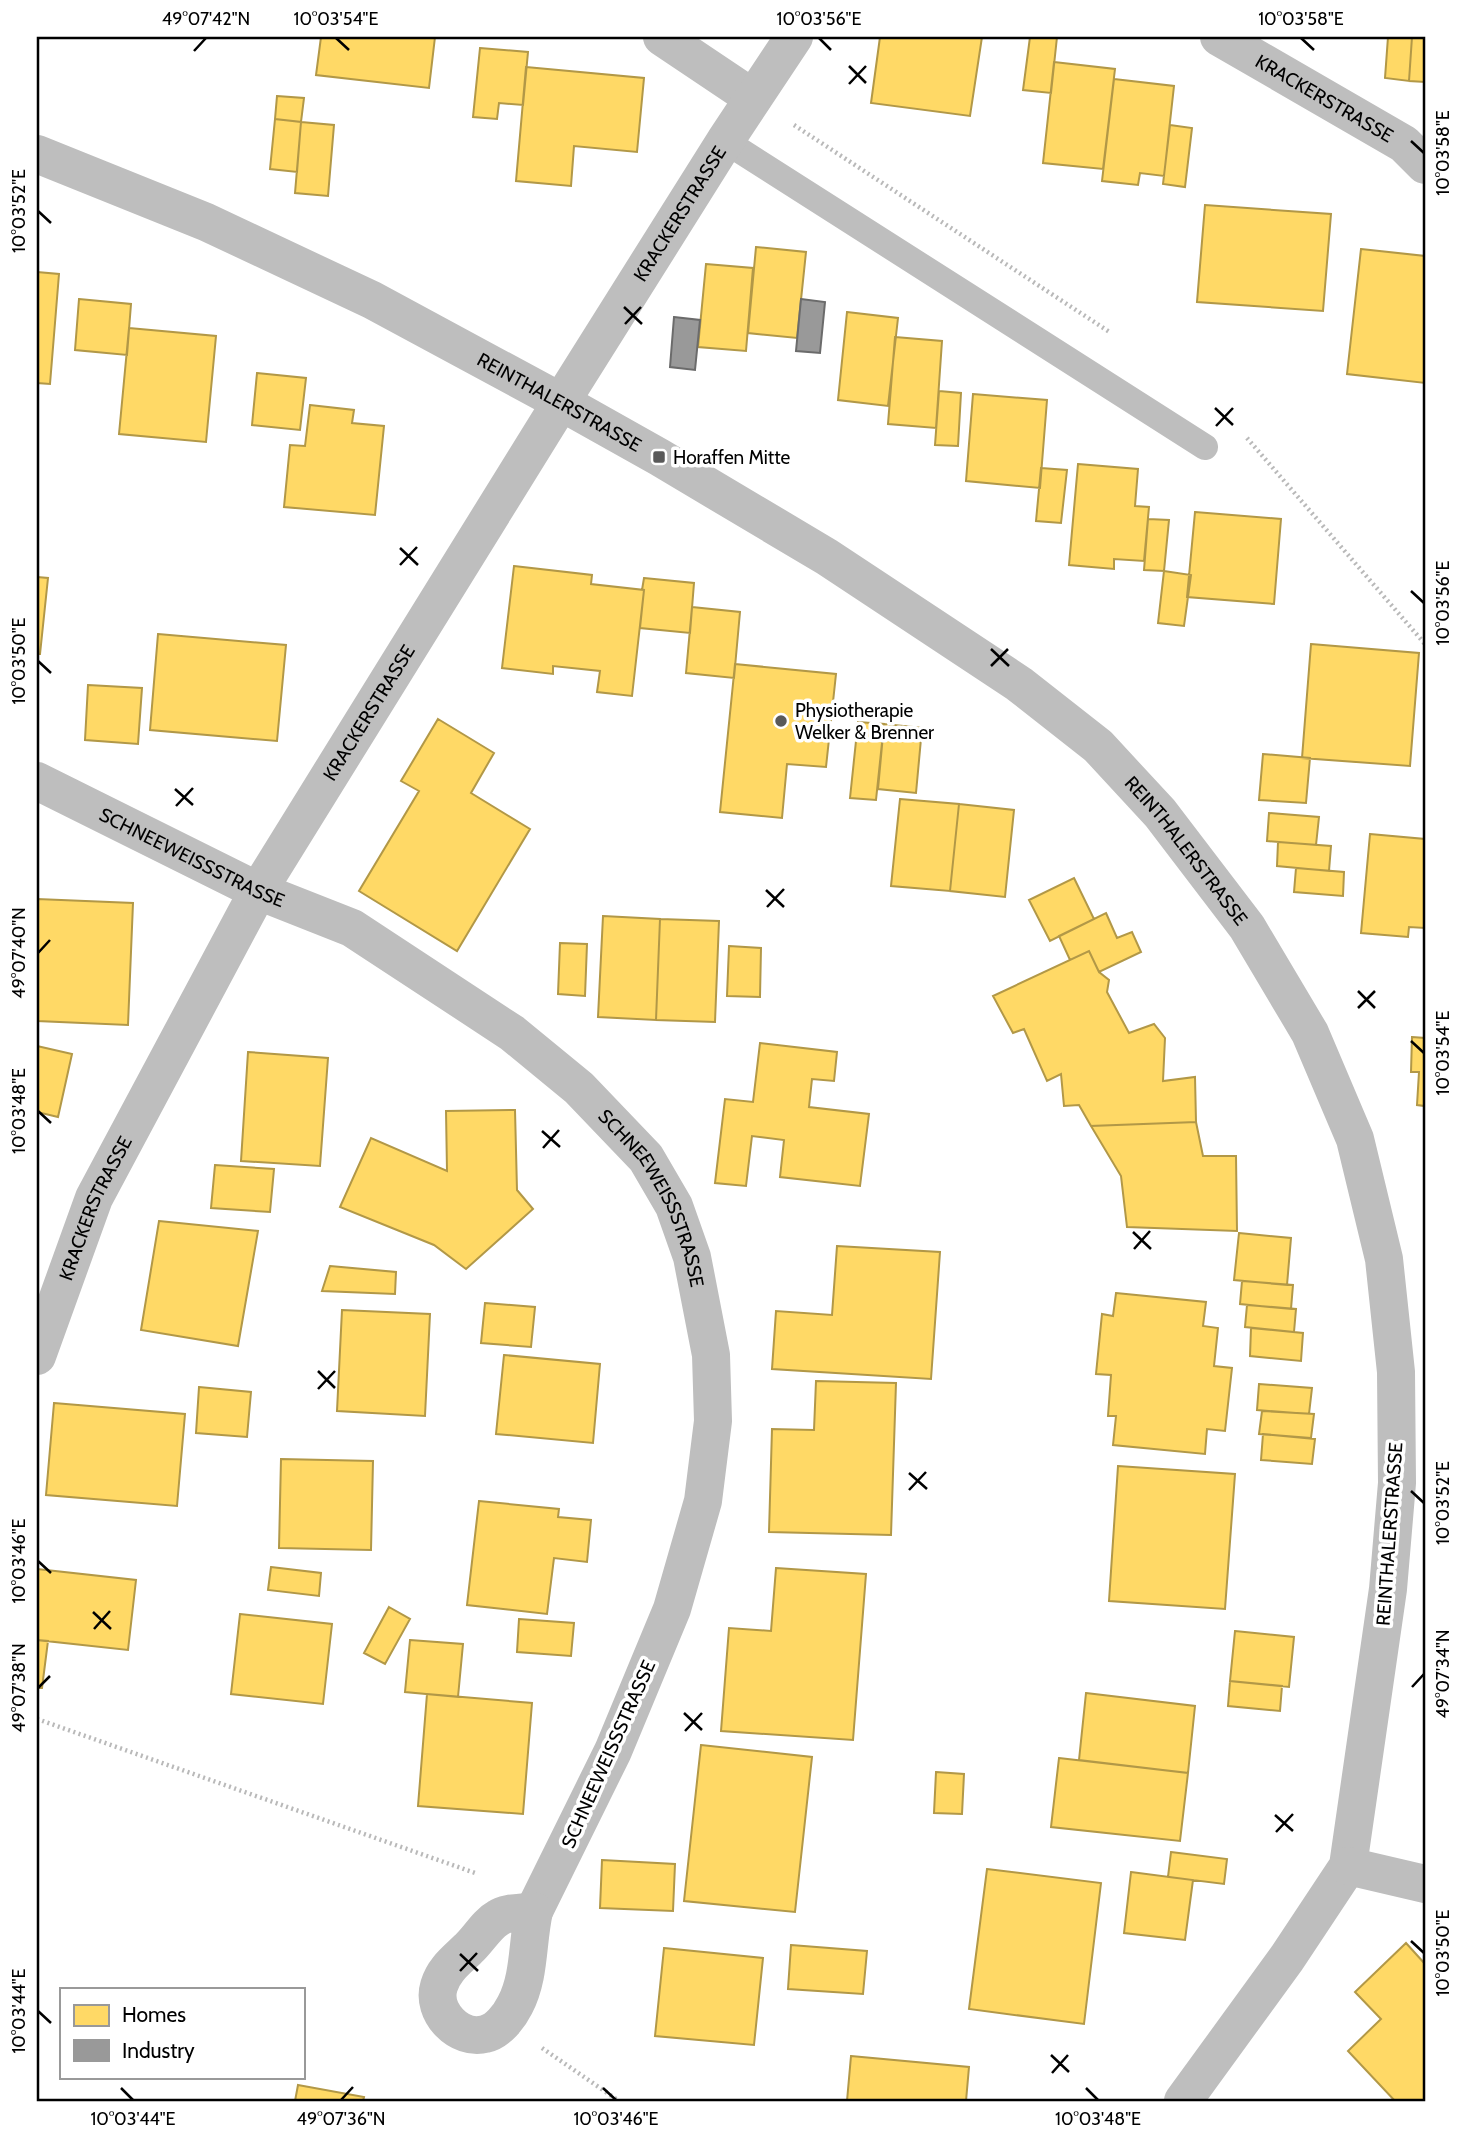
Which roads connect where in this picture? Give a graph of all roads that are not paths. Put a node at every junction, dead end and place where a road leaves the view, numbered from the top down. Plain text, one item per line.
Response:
1 (662, 37) edge
2 (794, 37) edge
3 (1219, 37) edge
4 (753, 98) junction
5 (725, 141) junction
6 (37, 154) edge
7 (1425, 165) edge
8 (561, 402) junction
9 (1205, 447) dead end
10 (37, 781) edge
11 (258, 891) junction
12 (37, 1356) edge
13 (1348, 1866) junction
14 (1425, 1884) edge
15 (516, 1914) junction
16 (1183, 2101) edge

1 - 4 street
2 - 4 street, KRACKERSTRASSE
3 - 7 street, KRACKERSTRASSE
4 - 5 street, KRACKERSTRASSE
5 - 8 street, KRACKERSTRASSE
5 - 9 lane
6 - 8 street, REINTHALERSTRASSE
8 - 11 street, KRACKERSTRASSE
8 - 13 street, REINTHALERSTRASSE
10 - 11 street, SCHNEEWEISSSTRASSE
11 - 12 street, KRACKERSTRASSE
11 - 15 street, SCHNEEWEISSSTRASSE
13 - 14 street
13 - 16 street, REINTHALERSTRASSE
15 - 15 street, SCHNEEWEISSSTRASSE

